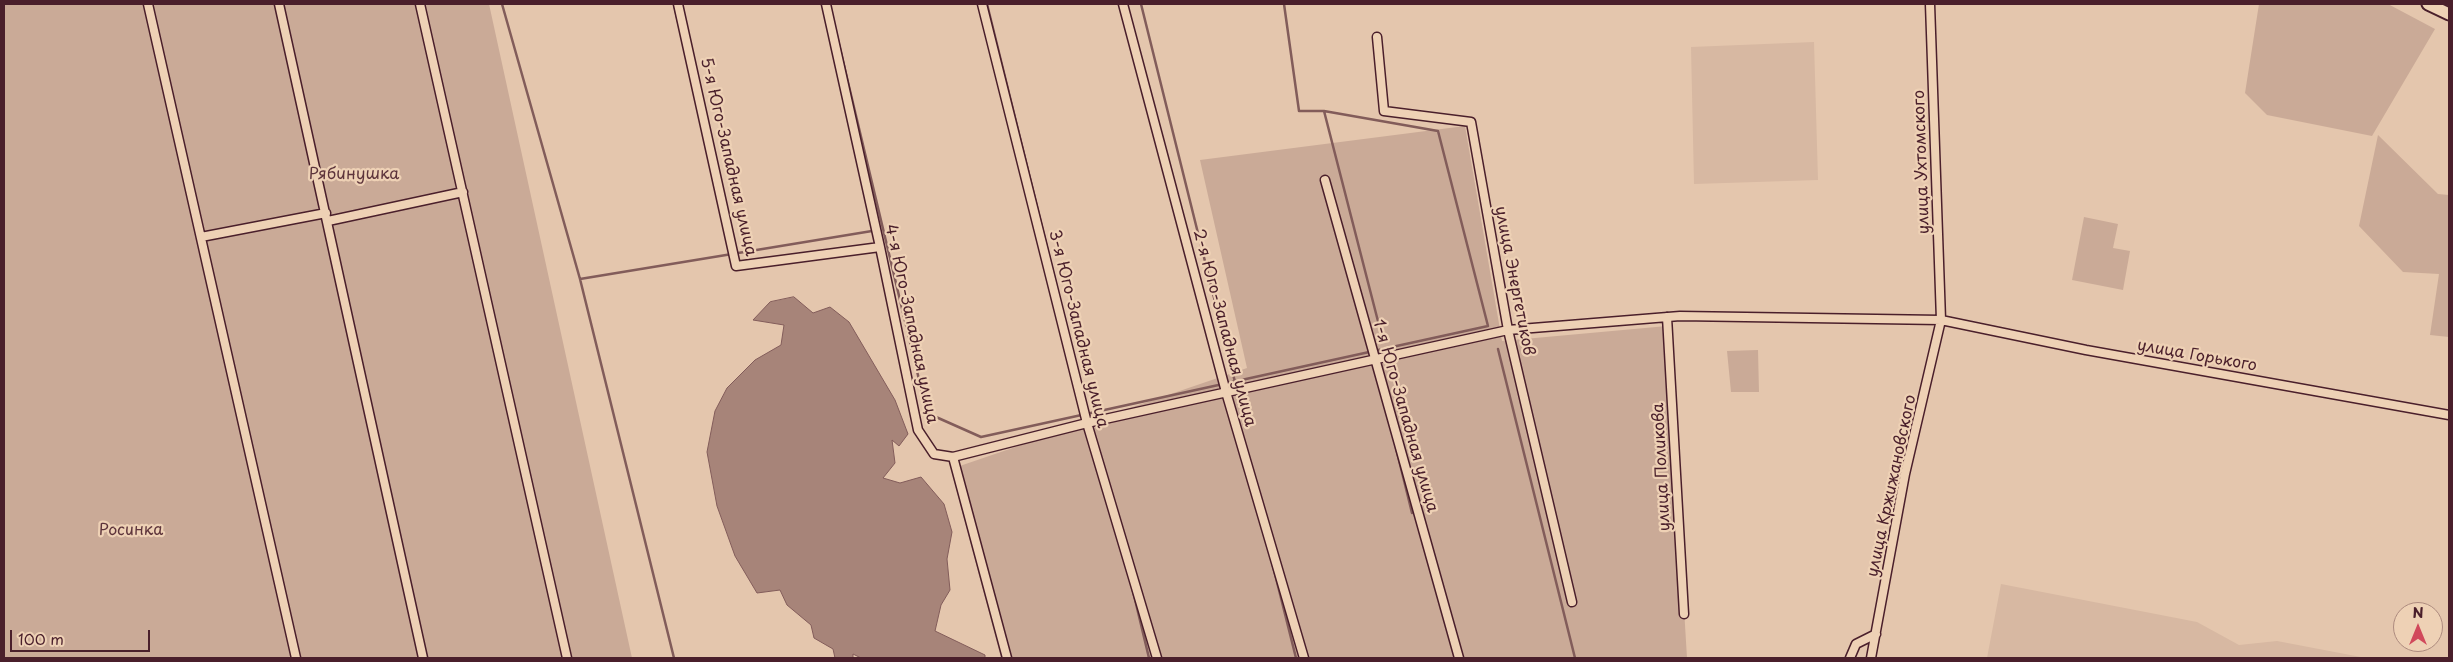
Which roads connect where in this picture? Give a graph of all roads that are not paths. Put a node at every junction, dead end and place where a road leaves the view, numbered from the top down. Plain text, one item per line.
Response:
1 (148, 4) edge
2 (279, 4) edge
3 (420, 4) edge
4 (678, 4) edge
5 (826, 4) edge
6 (982, 4) edge
7 (1124, 4) edge
8 (1930, 4) edge
9 (2428, 4) edge
10 (2449, 14) edge
11 (1376, 37) dead end
12 (1326, 180) dead end
13 (463, 192) junction
14 (327, 217) junction
15 (201, 237) junction
16 (880, 247) junction
17 (1666, 317) junction
18 (1941, 320) junction
19 (1508, 330) junction
20 (1375, 358) junction
21 (1226, 392) junction
22 (2449, 416) edge
23 (1087, 423) junction
24 (953, 457) junction
25 (1572, 602) dead end
26 (1684, 614) dead end
27 (1876, 634) junction
28 (296, 658) edge
29 (423, 658) edge
30 (568, 658) edge
31 (1007, 658) edge
32 (1157, 658) edge
33 (1304, 658) edge
34 (1459, 658) edge
35 (1850, 658) edge
36 (1871, 658) edge

1 - 15 street
2 - 14 street
3 - 13 street
4 - 16 street, 5-я Юго-Западная улица
5 - 16 street, 4-я Юго-Западная улица
6 - 23 street, 3-я Юго-Западная улица
7 - 21 street, 2-я Юго-Западная улица
8 - 18 street, улица Ухтомского
9 - 10 street
11 - 19 street, улица Энергетиков
12 - 20 street, 1-я Юго-Западная улица
13 - 14 street
13 - 30 street
14 - 15 street
14 - 29 street
15 - 28 street
16 - 24 street, 4-я Юго-Западная улица
17 - 18 street, улица Горького
17 - 19 street, улица Горького
17 - 26 street, улица Поликова
18 - 22 street, улица Горького
18 - 27 street, улица Кржижановского
19 - 20 street, улица Горького
19 - 25 street, улица Энергетиков
20 - 21 street, улица Горького
20 - 34 street, 1-я Юго-Западная улица
21 - 23 street, улица Горького
21 - 33 street, 2-я Юго-Западная улица
23 - 24 street, улица Горького
23 - 32 street, 3-я Юго-Западная улица
24 - 31 street
27 - 35 street
27 - 36 street, улица Кржижановского

